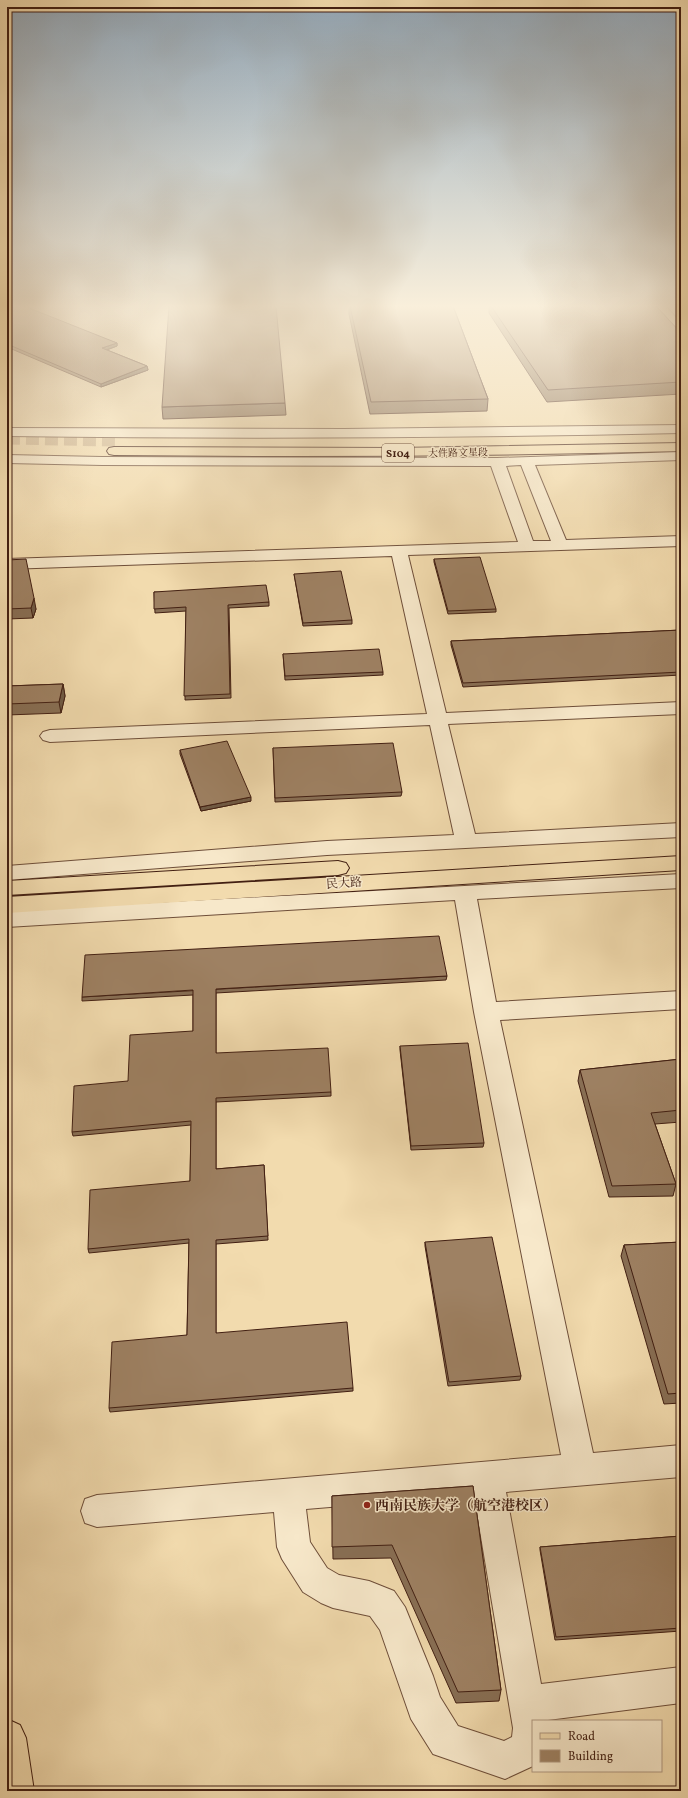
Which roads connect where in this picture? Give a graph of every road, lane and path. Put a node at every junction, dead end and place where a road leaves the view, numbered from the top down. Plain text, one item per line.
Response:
1 (681, 429) edge
2 (7, 432) edge
3 (681, 437) edge
4 (681, 447) edge
5 (681, 456) edge
6 (7, 459) edge
7 (497, 462) junction
8 (528, 462) junction
9 (681, 541) edge
10 (560, 545) junction
11 (527, 546) junction
12 (399, 550) junction
13 (7, 564) edge
14 (681, 708) edge
15 (437, 719) junction
16 (50, 736) dead end
17 (681, 830) edge
18 (466, 841) junction
19 (681, 848) edge
20 (681, 863) edge
21 (7, 873) edge
22 (681, 881) edge
23 (7, 888) edge
24 (465, 892) junction
25 (7, 905) edge
26 (7, 919) edge
27 (681, 1000) edge
28 (486, 1012) junction
29 (681, 1461) edge
30 (580, 1469) junction
31 (487, 1477) junction
32 (288, 1494) junction
33 (97, 1511) dead end
34 (681, 1685) edge
35 (527, 1704) junction
36 (7, 1738) edge
37 (15, 1791) edge

1 - 2 street
3 - 4 main road, 大件路文星段 / S104
5 - 8 street
6 - 7 street
7 - 8 street
7 - 11 street
8 - 10 street
9 - 10 street
10 - 11 street
11 - 12 street
12 - 13 street
12 - 15 street
14 - 15 street
15 - 16 street
15 - 18 street
17 - 18 street
18 - 21 street
19 - 23 main road, 民大路
20 - 25 main road, 民大路
22 - 24 street
24 - 26 street
24 - 28 street
27 - 28 street
28 - 30 street
29 - 30 street
30 - 31 street
31 - 32 street
31 - 35 street
32 - 33 street
32 - 35 street
34 - 35 street
36 - 37 main road

